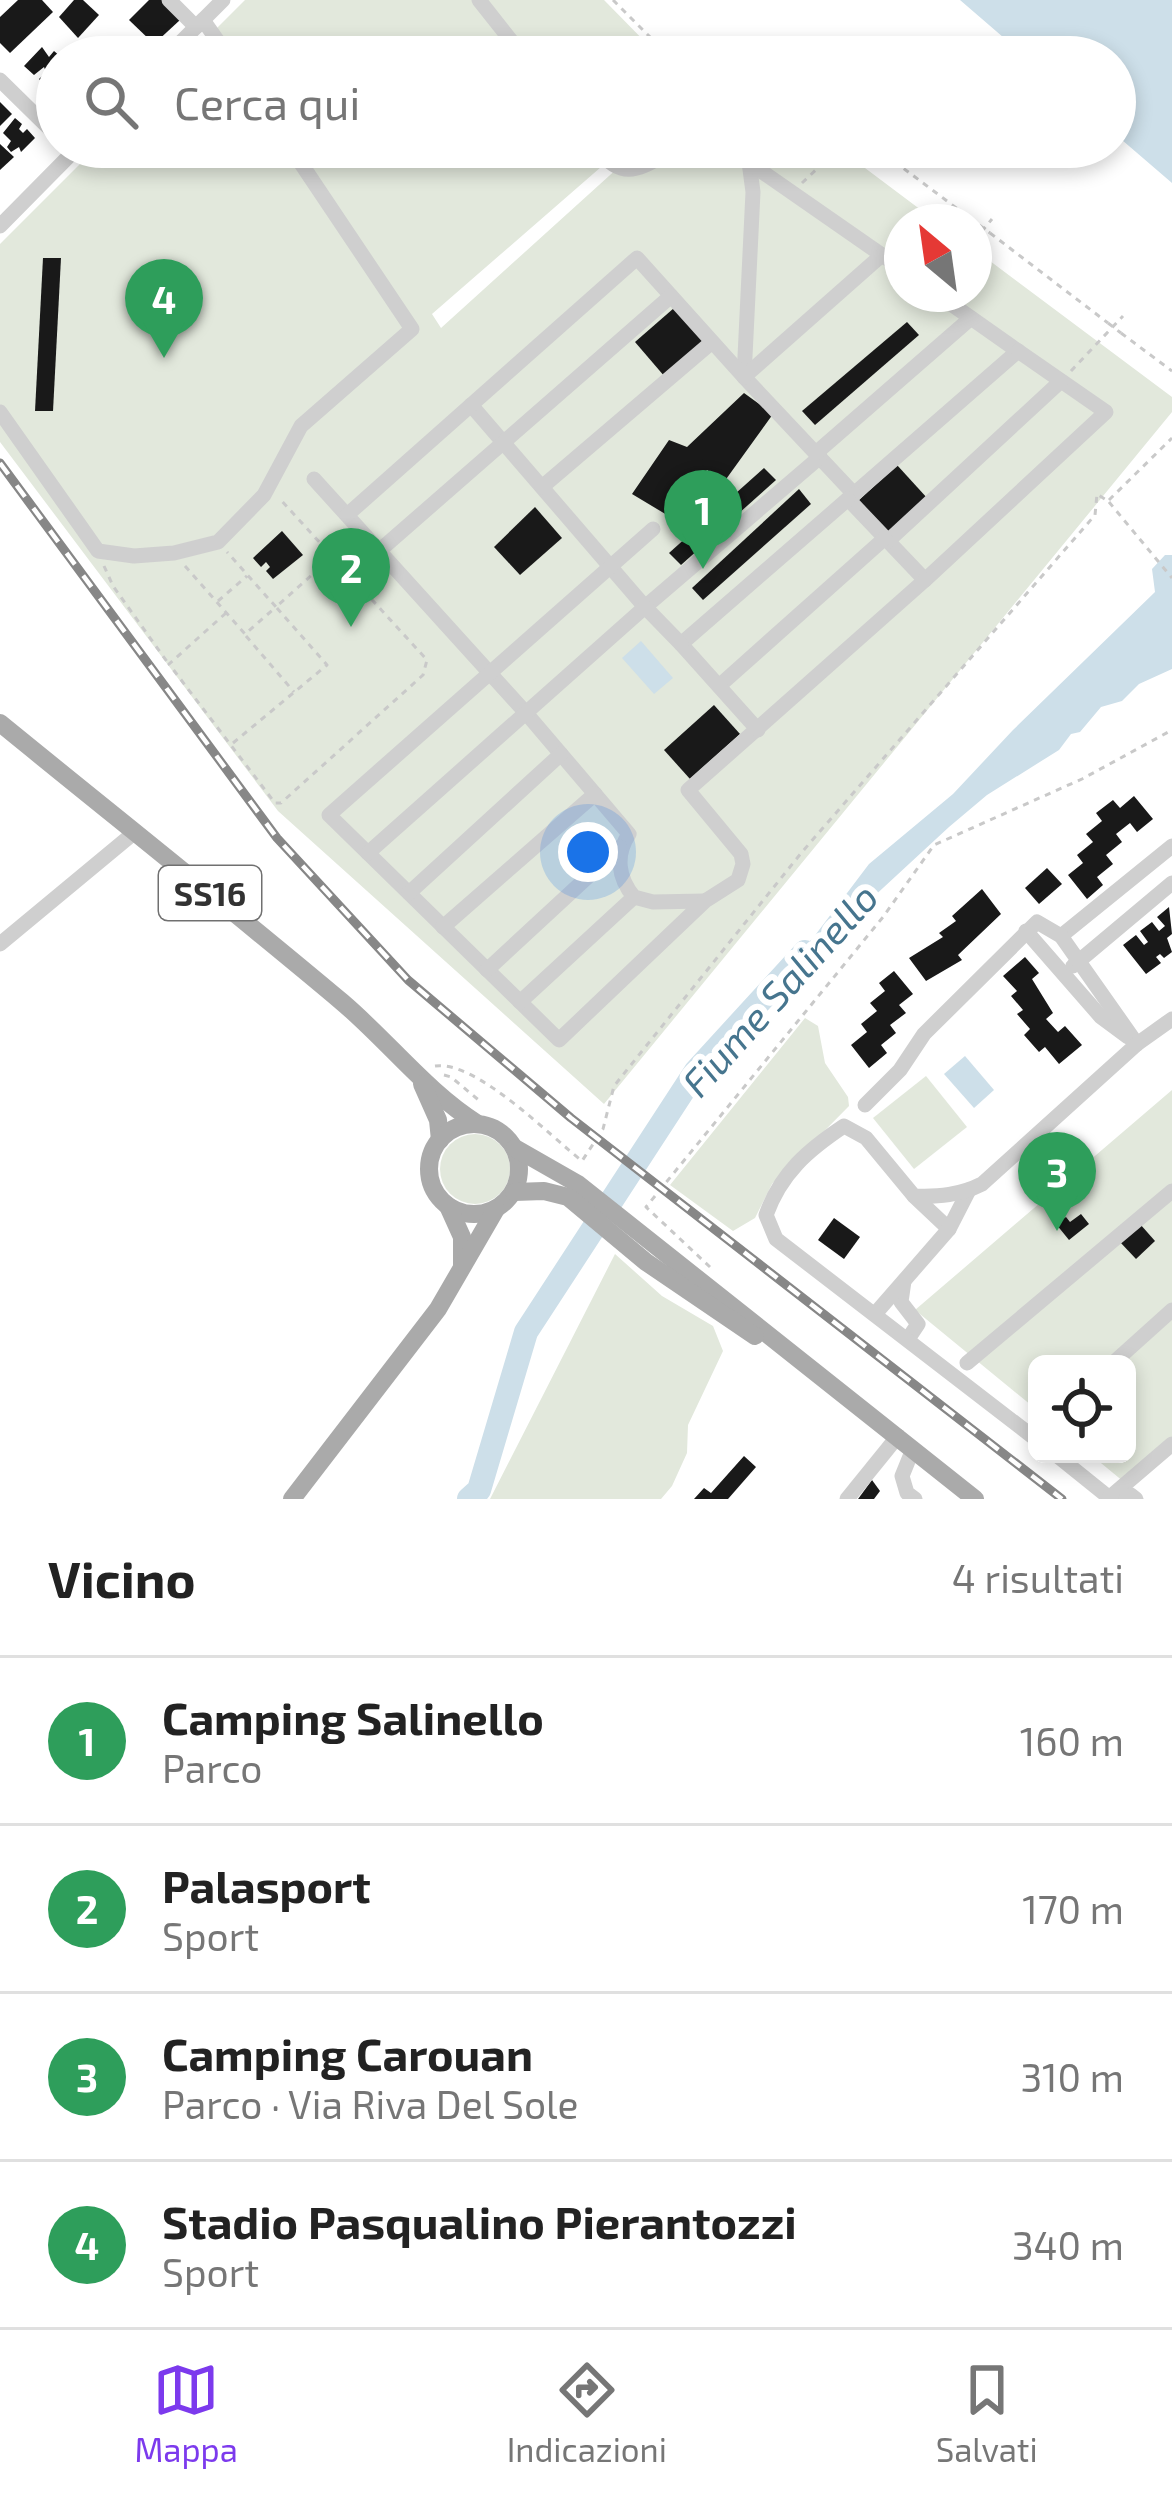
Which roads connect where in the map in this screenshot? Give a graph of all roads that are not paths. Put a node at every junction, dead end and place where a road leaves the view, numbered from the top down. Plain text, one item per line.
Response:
1 (169, 0) edge
2 (223, 0) edge
3 (479, 0) edge
4 (200, 23) junction
5 (187, 36) edge
6 (211, 36) edge
7 (507, 36) edge
8 (0, 80) edge
9 (36, 115) edge
10 (54, 168) edge
11 (304, 168) edge
12 (749, 168) edge
13 (764, 168) edge
14 (0, 226) edge
15 (882, 255) joint
16 (671, 296) junction
17 (962, 312) edge
18 (971, 318) junction
19 (712, 342) junction
20 (1018, 350) junction
21 (744, 377) junction
22 (1061, 381) junction
23 (471, 406) junction
24 (0, 412) edge
25 (503, 442) junction
26 (818, 455) junction
27 (314, 479) dead end
28 (542, 487) junction
29 (851, 496) junction
30 (346, 515) junction
31 (653, 529) dead end
32 (886, 540) junction
33 (380, 551) junction
34 (610, 566) junction
35 (925, 580) junction
36 (645, 607) junction
37 (681, 644) junction
38 (488, 672) junction
39 (719, 686) junction
40 (526, 713) junction
41 (0, 723) edge
42 (758, 730) junction
43 (561, 754) junction
44 (595, 794) junction
45 (135, 832) junction
46 (1172, 846) edge
47 (620, 847) junction
48 (368, 853) junction
49 (1172, 883) edge
50 (409, 893) junction
51 (634, 897) junction
52 (705, 901) junction
53 (443, 927) junction
54 (1026, 931) junction
55 (1061, 936) junction
56 (0, 944) edge
57 (1079, 961) junction
58 (487, 970) junction
59 (1063, 974) junction
60 (520, 1002) junction
61 (1172, 1019) edge
62 (1137, 1044) junction
63 (413, 1069) junction
64 (865, 1105) dead end
65 (478, 1124) junction
66 (440, 1140) junction
67 (514, 1148) junction
68 (969, 1190) junction
69 (1172, 1191) edge
70 (514, 1192) junction
71 (914, 1196) junction
72 (448, 1206) junction
73 (496, 1209) junction
74 (949, 1229) junction
75 (650, 1255) junction
76 (462, 1270) junction
77 (904, 1281) junction
78 (1172, 1310) edge
79 (874, 1314) junction
80 (908, 1339) junction
81 (1122, 1355) edge
82 (968, 1363) dead end
83 (1028, 1430) edge
84 (906, 1443) junction
85 (1172, 1444) edge
86 (1066, 1463) edge
87 (1110, 1498) edge
88 (292, 1499) edge
89 (847, 1499) edge
90 (915, 1499) edge
91 (974, 1499) edge
92 (1126, 1499) edge
93 (1136, 1499) edge

1 - 4 street
2 - 4 street
3 - 7 street
4 - 5 street
4 - 6 street
8 - 9 street
10 - 14 street
11 - 24 street
12 - 21 street
13 - 15 street
15 - 21 street
16 - 19 street
16 - 23 street
16 - 25 street
17 - 18 street
18 - 20 street
18 - 26 street
19 - 21 street
19 - 28 street
20 - 22 street
20 - 29 street
21 - 26 street
22 - 32 street
22 - 35 street
23 - 25 street
23 - 30 street
25 - 28 street
25 - 33 street
26 - 29 street
26 - 36 street
27 - 30 street
28 - 34 street
29 - 32 street
29 - 37 street
30 - 33 street
31 - 34 street
32 - 35 street
32 - 39 street
33 - 38 street
34 - 36 street
34 - 38 street
35 - 42 street
36 - 37 street
36 - 40 street
37 - 39 street
38 - 40 street
38 - 48 street
39 - 42 street
40 - 43 street
40 - 48 street
41 - 45 main road, SS16
42 - 52 street
43 - 44 street
43 - 50 street
44 - 47 street
44 - 53 street
45 - 56 street
45 - 63 main road, SS16
46 - 55 street
47 - 51 street
47 - 58 street
48 - 50 street
49 - 57 street
50 - 53 street
51 - 52 street
51 - 60 street
52 - 60 street
53 - 58 street
54 - 55 street
54 - 59 street
54 - 64 street
55 - 57 street
57 - 59 street
57 - 62 street
58 - 60 street
59 - 62 street
61 - 62 street
62 - 68 street
63 - 65 main road, SS16
63 - 66 main road, SS16
65 - 66 main road
65 - 67 main road, SS16
66 - 72 main road, SS16
67 - 70 main road
67 - 75 main road, SS16
68 - 71 street
68 - 74 street
69 - 82 street
70 - 73 main road
70 - 75 main road, SS16
71 - 74 street
71 - 79 street
72 - 73 main road
72 - 76 main road
73 - 76 main road
74 - 77 street
75 - 84 main road, SS16
76 - 88 main road
77 - 79 street
77 - 80 street
78 - 81 street
79 - 80 street
80 - 83 street
84 - 89 street
84 - 90 street
84 - 91 main road, SS16
85 - 87 street
86 - 87 street
92 - 93 street

